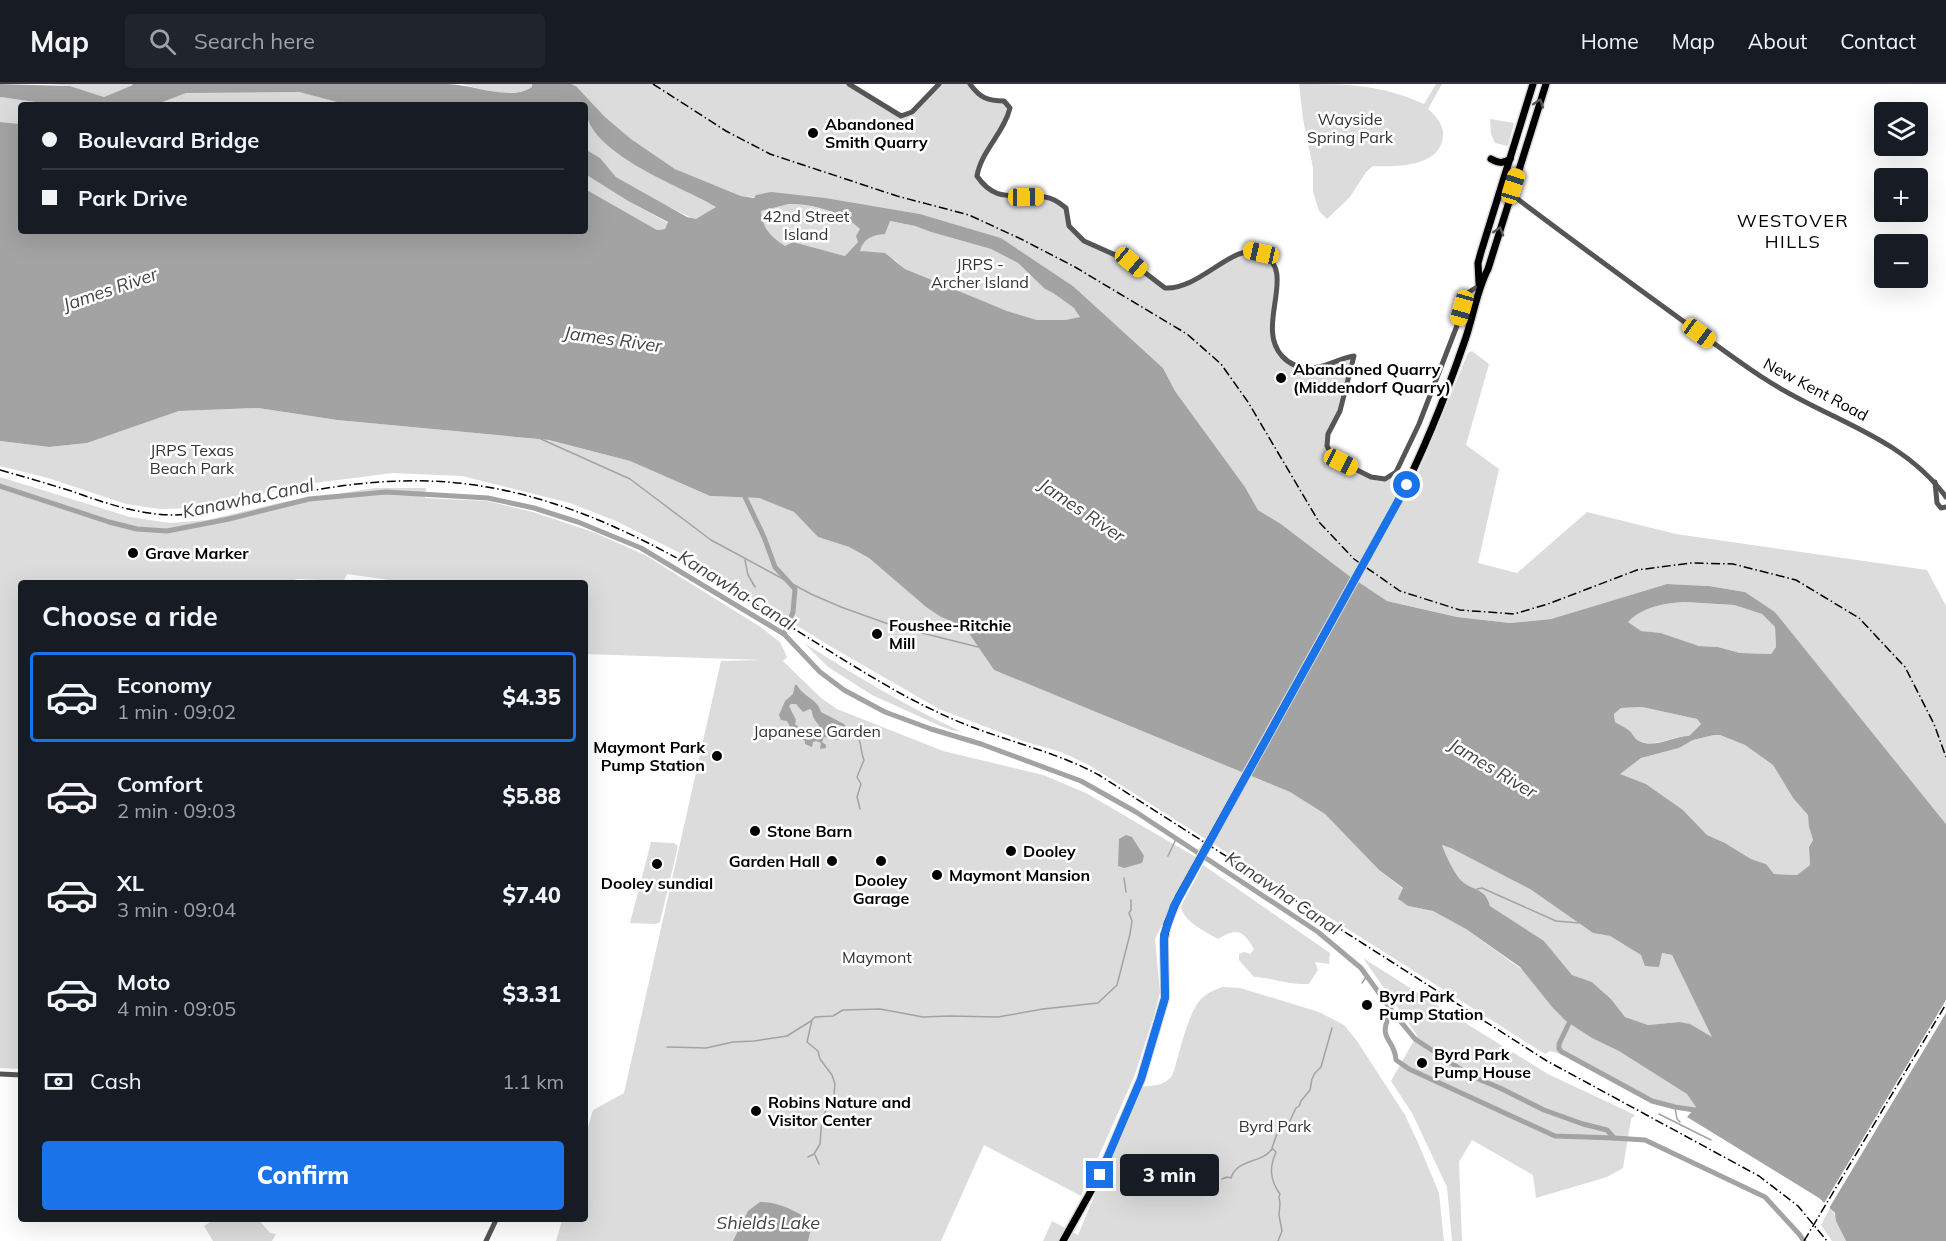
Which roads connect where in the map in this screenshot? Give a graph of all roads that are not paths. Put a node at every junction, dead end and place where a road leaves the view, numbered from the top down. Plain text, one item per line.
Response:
1 (849, 84) edge
2 (939, 84) edge
3 (970, 84) edge
4 (1533, 84) edge
5 (1546, 84) edge
6 (1491, 159) dead end
7 (1510, 159) junction
8 (1511, 194) junction
9 (1480, 285) junction
10 (1934, 481) junction
11 (1946, 497) edge
12 (1937, 501) junction
13 (1946, 507) edge
14 (0, 1074) edge
15 (18, 1075) edge
16 (495, 1222) edge
17 (486, 1241) edge
18 (1063, 1241) edge

1 - 2 street
3 - 9 street
4 - 7 main road
8 -> 5 main road
6 - 7 main road
7 - 9 main road
9 -> 8 main road
8 - 10 street, New Kent Road
9 - 18 main road, bridge
10 - 11 street, New Kent Road
10 - 12 street
11 - 12 street, New Kent Road
12 - 13 street
14 - 15 street
16 - 17 street

